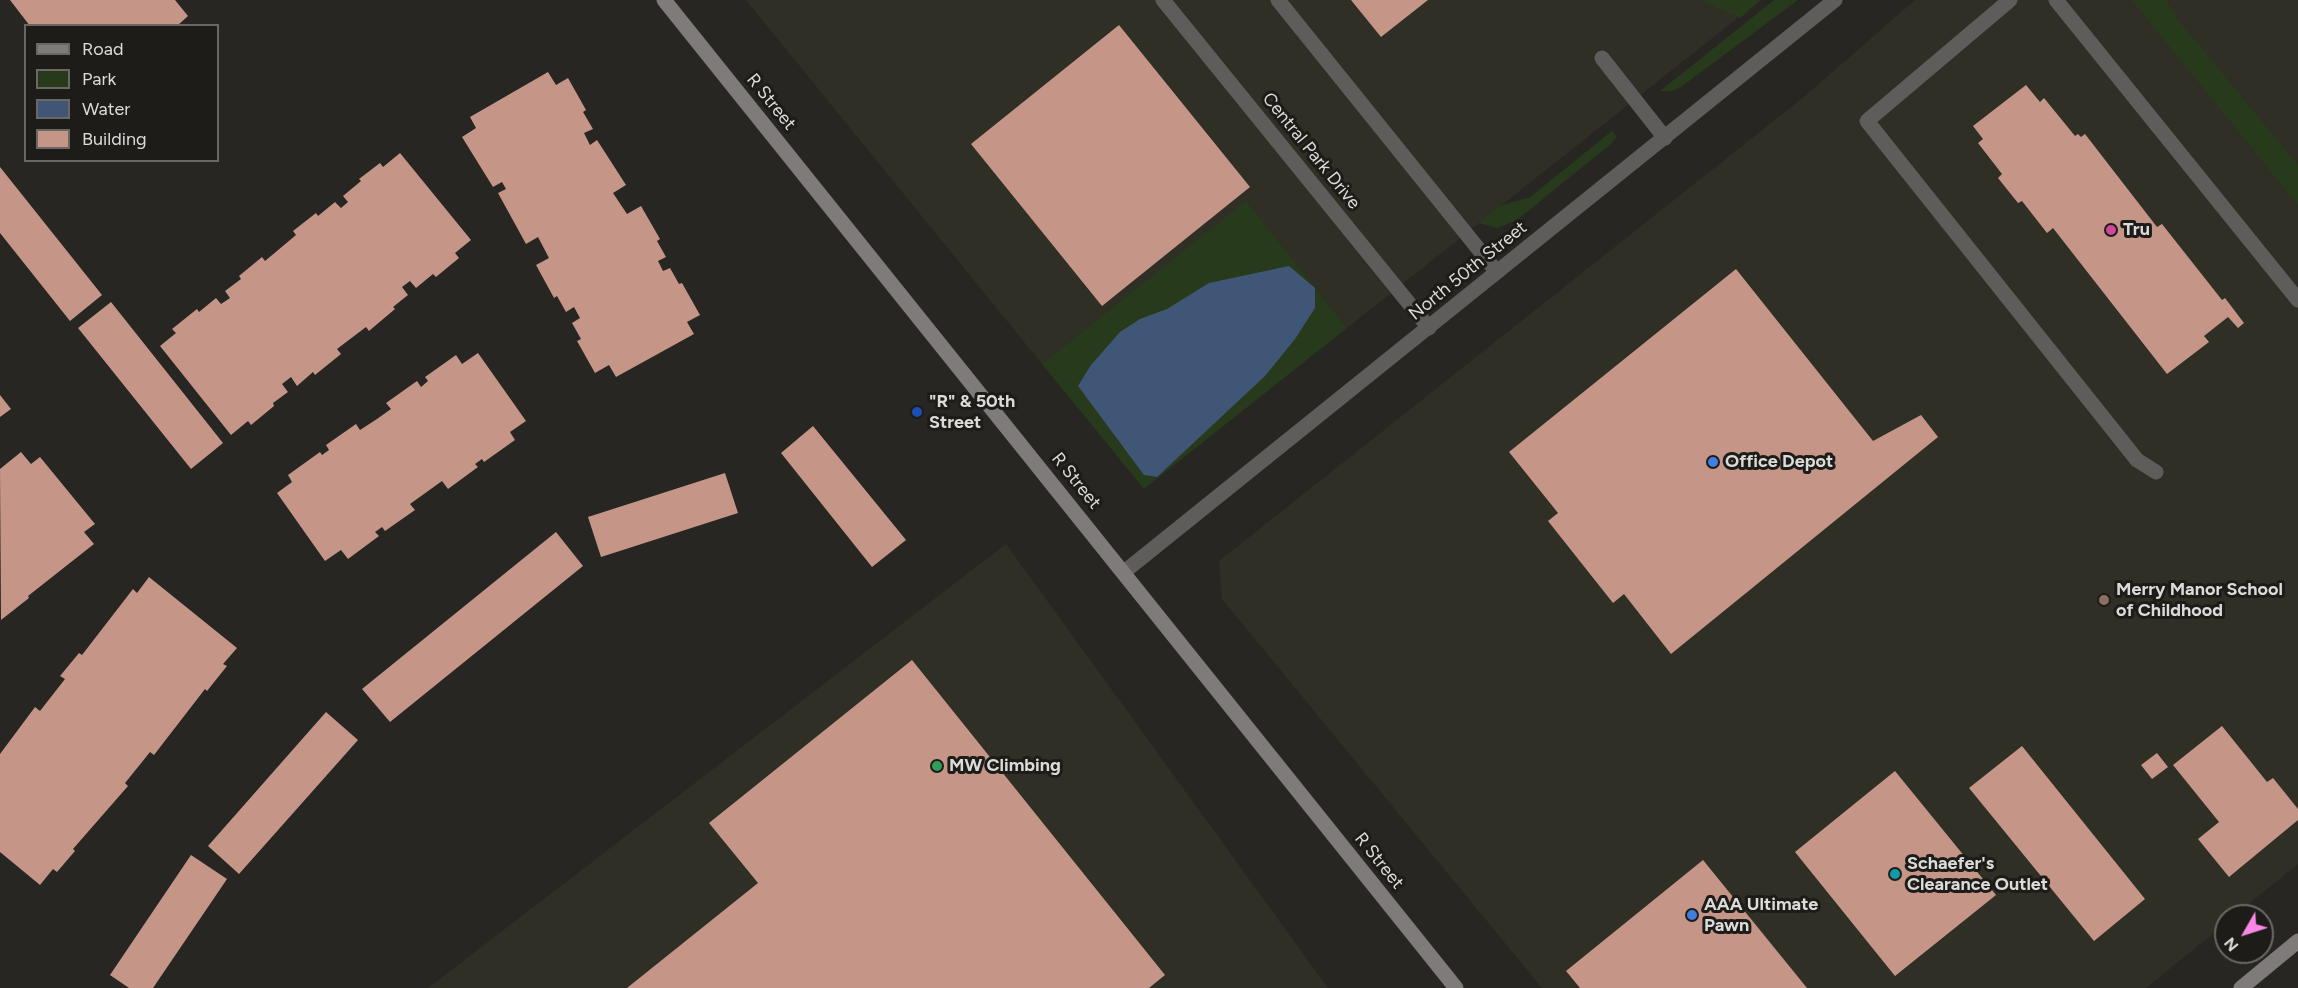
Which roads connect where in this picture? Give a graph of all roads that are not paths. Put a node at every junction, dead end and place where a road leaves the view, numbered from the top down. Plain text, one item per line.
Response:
1 (664, 0) edge
2 (1163, 0) edge
3 (1278, 0) edge
4 (1835, 0) edge
5 (2010, 0) edge
6 (2056, 0) edge
7 (1602, 58) dead end
8 (1665, 138) junction
9 (1497, 273) junction
10 (2298, 300) edge
11 (1429, 328) junction
12 (2156, 472) dead end
13 (1124, 572) junction
14 (2298, 941) edge
15 (1456, 988) edge
16 (2241, 988) edge

1 - 13 main road, R Street
2 - 11 street, Central Park Drive
3 - 9 street
4 - 8 street, North 50th Street
5 - 12 street
6 - 10 street
7 - 8 street
8 - 9 street, North 50th Street
9 - 11 street, North 50th Street
11 - 13 street, North 50th Street
13 - 15 main road, R Street
14 - 16 main road

